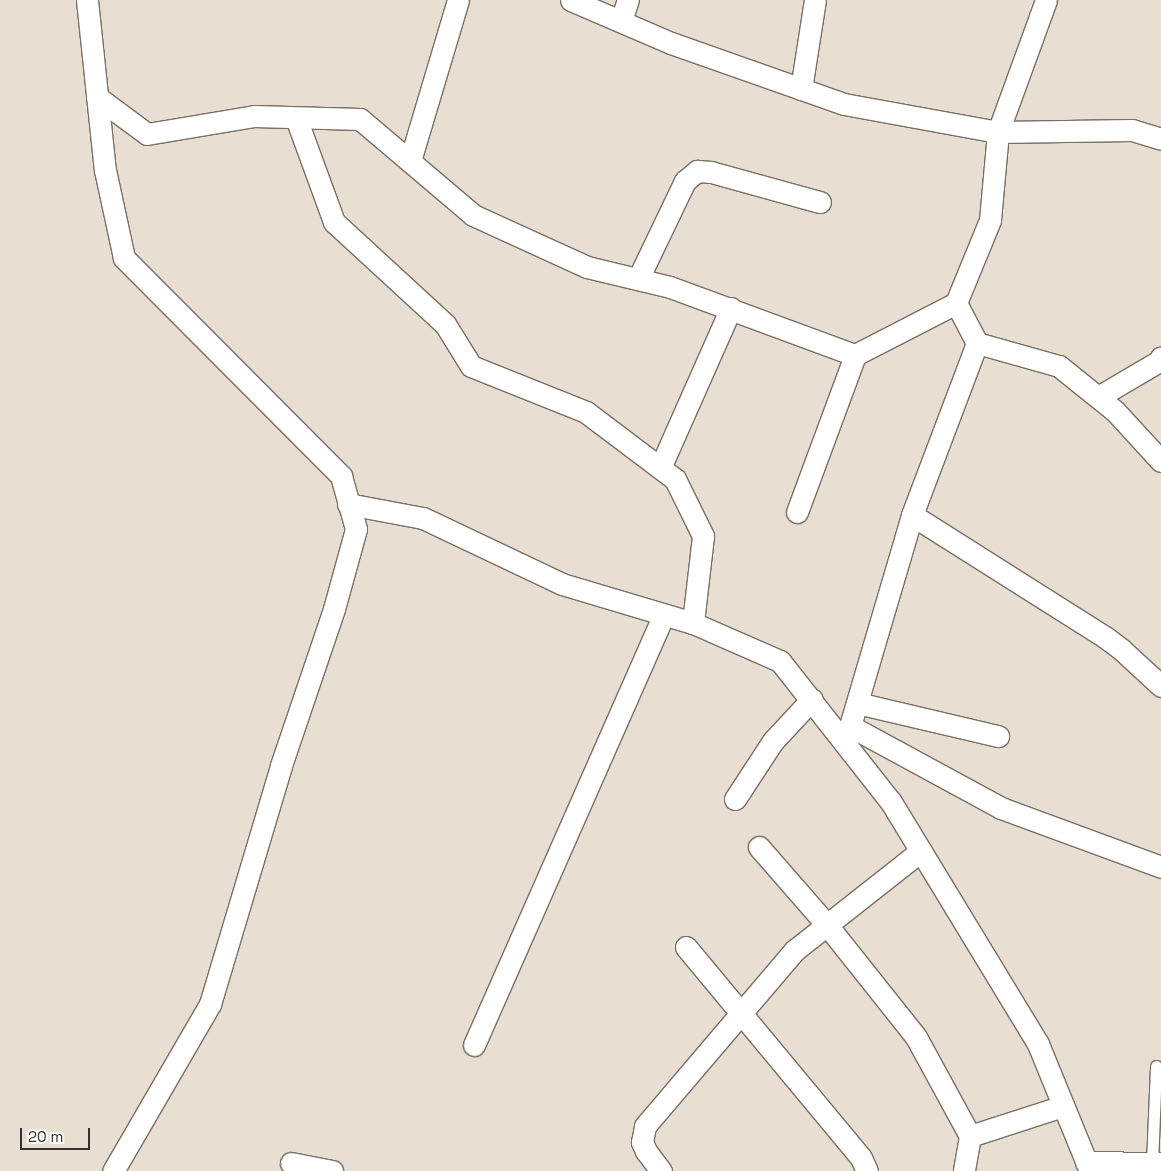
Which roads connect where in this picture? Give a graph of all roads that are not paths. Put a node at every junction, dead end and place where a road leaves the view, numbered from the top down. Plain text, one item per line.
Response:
1 (87, 0) edge
2 (458, 0) edge
3 (571, 0) edge
4 (628, 0) edge
5 (815, 0) edge
6 (1046, 0) edge
7 (621, 21) junction
8 (801, 89) junction
9 (97, 97) junction
10 (296, 118) junction
11 (998, 132) junction
12 (1161, 139) edge
13 (410, 162) junction
14 (820, 202) dead end
15 (638, 279) junction
16 (956, 303) junction
17 (731, 308) junction
18 (977, 343) junction
19 (855, 355) junction
20 (1161, 357) edge
21 (1098, 397) junction
22 (1161, 461) edge
23 (660, 468) junction
24 (348, 504) junction
25 (797, 512) dead end
26 (912, 515) junction
27 (664, 615) junction
28 (692, 623) junction
29 (1161, 686) edge
30 (812, 699) junction
31 (857, 703) junction
32 (846, 733) junction
33 (998, 736) dead end
34 (734, 799) dead end
35 (759, 847) dead end
36 (921, 852) junction
37 (1161, 867) edge
38 (827, 925) junction
39 (686, 947) dead end
40 (742, 1012) junction
41 (474, 1045) dead end
42 (1156, 1066) dead end
43 (1063, 1106) junction
44 (970, 1136) junction
45 (291, 1163) dead end
46 (1156, 1163) edge
47 (1088, 1166) edge
48 (113, 1171) edge
49 (332, 1171) edge
50 (661, 1171) edge
51 (867, 1171) edge
52 (964, 1171) edge

1 - 9 street
2 - 13 street
3 - 7 street
4 - 7 street
5 - 8 street
6 - 11 street
7 - 8 street
8 - 11 street
9 - 10 street
9 - 24 street
10 - 13 street
10 - 23 street
11 - 12 street
11 - 16 street
13 - 15 street
14 - 15 street
15 - 17 street
16 - 18 street
16 - 19 street
17 - 19 street
17 - 23 street
18 - 21 street
18 - 26 street
19 - 25 street
20 - 21 street
21 - 22 street
23 - 28 street
24 - 27 street
24 - 48 street
26 - 29 street
26 - 31 street
27 - 28 street
27 - 41 street
28 - 30 street
30 - 32 street
30 - 34 street
31 - 32 street
31 - 33 street
32 - 36 street
32 - 37 street
35 - 38 street
36 - 38 street
36 - 43 street
38 - 40 street
38 - 44 street
39 - 40 street
40 - 50 street
40 - 51 street
42 - 46 lane
43 - 44 street
43 - 47 street
44 - 52 street
45 - 49 street
46 - 47 street

